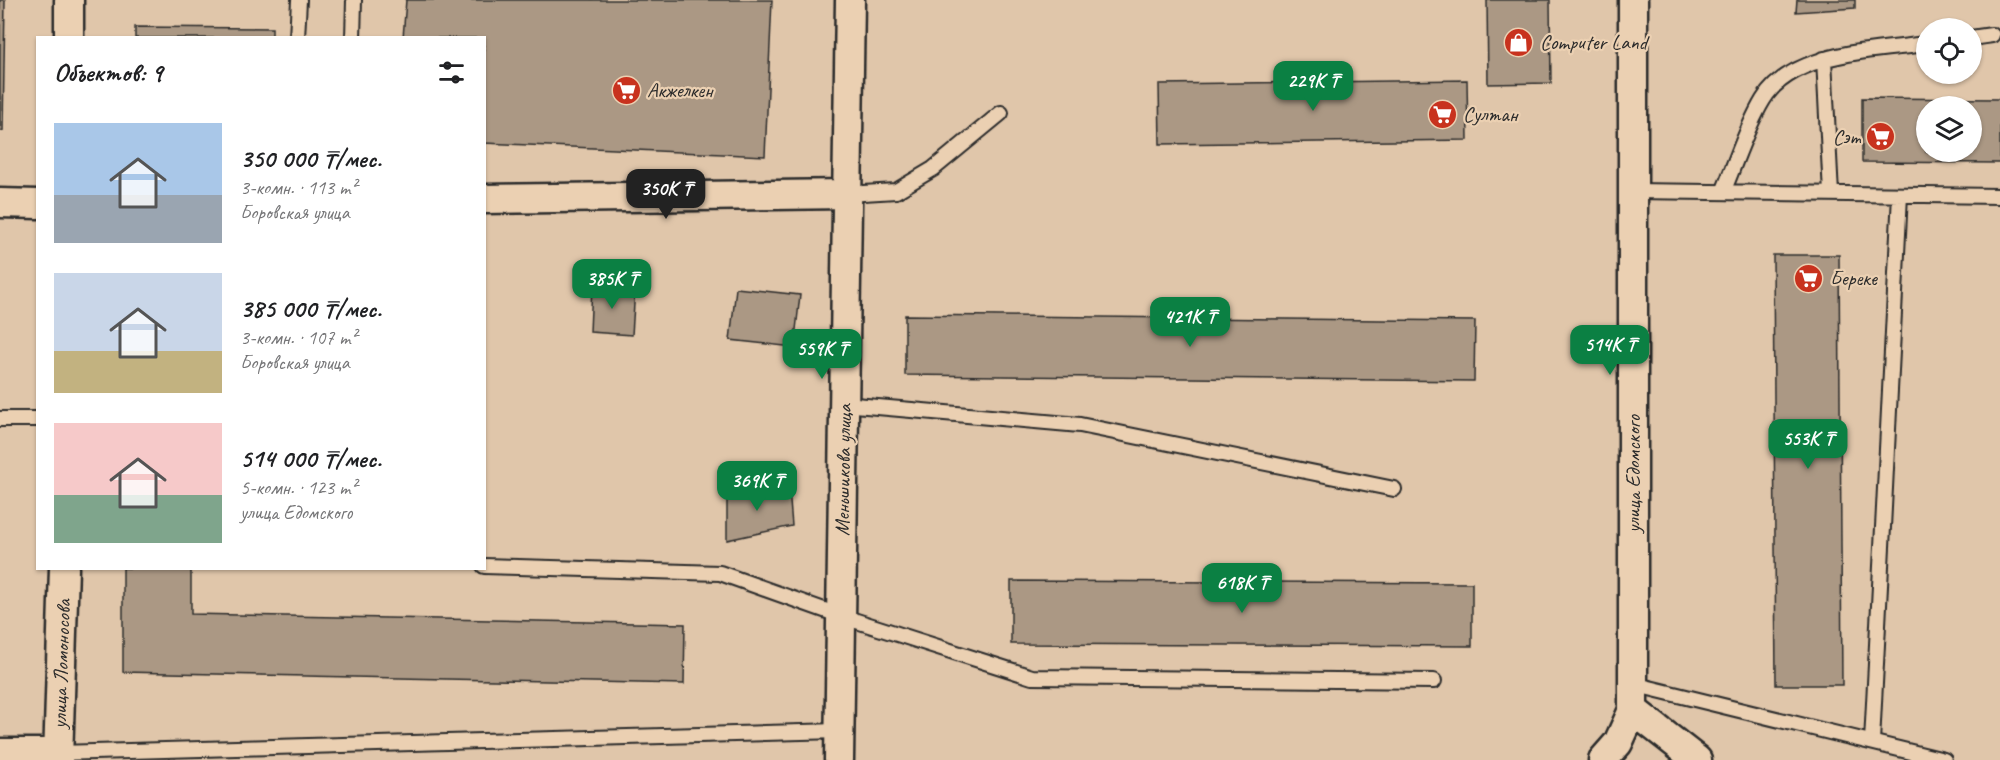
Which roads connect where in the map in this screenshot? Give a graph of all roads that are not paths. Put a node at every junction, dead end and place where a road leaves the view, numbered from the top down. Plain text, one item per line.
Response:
1 (69, 0) edge
2 (299, 0) edge
3 (354, 0) edge
4 (850, 0) edge
5 (1633, 0) edge
6 (1992, 35) dead end
7 (69, 36) edge
8 (297, 36) edge
9 (353, 36) edge
10 (1982, 36) edge
11 (1916, 45) edge
12 (1824, 59) junction
13 (1000, 113) dead end
14 (1633, 191) junction
15 (1723, 192) junction
16 (847, 194) junction
17 (1831, 194) junction
18 (1900, 195) junction
19 (2000, 196) edge
20 (486, 199) edge
21 (0, 203) edge
22 (36, 204) edge
23 (844, 404) junction
24 (0, 419) edge
25 (36, 419) edge
26 (1394, 489) dead end
27 (486, 566) edge
28 (63, 570) edge
29 (841, 616) junction
30 (1434, 681) dead end
31 (1633, 697) junction
32 (839, 731) junction
33 (1872, 742) junction
34 (0, 753) edge
35 (58, 757) edge
36 (839, 760) edge
37 (1603, 760) edge
38 (1697, 760) edge
39 (1944, 760) edge

1 - 7 street
2 - 8 lane
3 - 9 lane
4 - 16 street, Меньшикова улица
5 - 14 street, улица Едомского
6 - 10 lane
11 - 12 lane
12 - 15 lane
12 - 17 lane
13 - 16 lane
14 - 15 lane
14 - 31 street, улица Едомского
15 - 17 lane
16 - 20 street
16 - 23 street, Меньшикова улица
17 - 18 lane
18 - 19 lane
18 - 33 lane
21 - 22 street
23 - 26 lane
23 - 29 street, Меньшикова улица
24 - 25 lane
27 - 29 lane
28 - 35 street, улица Ломоносова
29 - 30 lane
29 - 32 street, Меньшикова улица
31 - 33 lane
31 - 37 street, улица Едомского
31 - 38 street
32 - 35 lane
32 - 36 street, Меньшикова улица
33 - 39 lane
34 - 35 street

